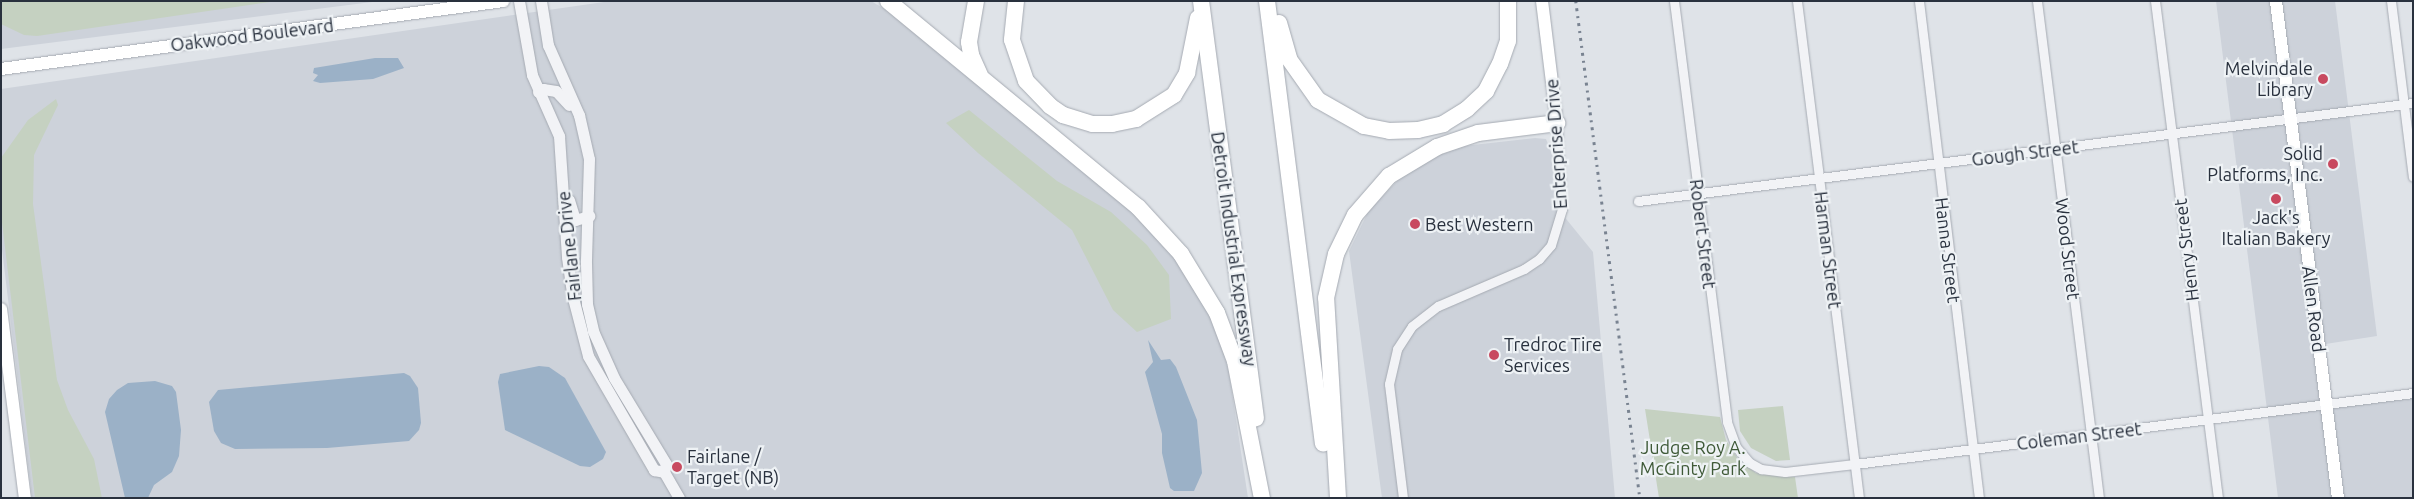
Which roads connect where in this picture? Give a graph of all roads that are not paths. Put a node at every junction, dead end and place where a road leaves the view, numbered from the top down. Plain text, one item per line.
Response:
1 (504, 1) edge
2 (519, 1) edge
3 (542, 1) edge
4 (888, 1) edge
5 (976, 1) edge
6 (1016, 1) edge
7 (1267, 1) edge
8 (1275, 1) edge
9 (1508, 1) edge
10 (1542, 1) edge
11 (1674, 1) edge
12 (1798, 1) edge
13 (1919, 1) edge
14 (2037, 1) edge
15 (2155, 1) edge
16 (2276, 1) edge
17 (2391, 1) edge
18 (1201, 5) edge
19 (1, 69) edge
20 (983, 79) junction
21 (538, 92) junction
22 (2413, 104) edge
23 (2403, 105) junction
24 (2290, 119) junction
25 (1557, 123) junction
26 (2172, 135) junction
27 (2055, 149) junction
28 (563, 157) junction
29 (589, 158) junction
30 (1937, 164) junction
31 (2413, 177) edge
32 (1819, 178) junction
33 (1698, 193) junction
34 (1638, 202) dead end
35 (589, 216) junction
36 (1, 309) edge
37 (2413, 393) edge
38 (2326, 405) junction
39 (2208, 421) junction
40 (2091, 434) junction
41 (1973, 450) junction
42 (1748, 461) joint
43 (1855, 464) junction
44 (664, 472) junction
45 (25, 498) edge
46 (679, 498) edge
47 (1263, 498) edge
48 (1330, 498) edge
49 (1338, 498) edge
50 (1403, 498) edge
51 (1859, 498) edge
52 (1979, 498) edge
53 (2099, 498) edge
54 (2218, 498) edge
55 (2338, 498) edge

1 - 19 main road, Oakwood Boulevard
2 - 21 street, Fairlane Drive
3 - 29 street, Fairlane Drive
4 - 20 highway
5 - 20 highway
6 - 18 highway
7 - 48 highway
8 - 9 highway
10 - 25 main road, Enterprise Drive
11 - 33 street, Robert Street
12 - 32 street, Harman Street
13 - 30 street, Hanna Street
14 - 27 street, Wood Street
15 - 26 street, Henry Street
16 - 24 main road, Allen Road
17 - 23 street
18 - 47 highway, Detroit Industrial Expressway
20 - 47 highway
21 - 28 street, Fairlane Drive
21 - 29 street
22 - 23 street, Gough Street
23 - 24 street, Gough Street
23 - 31 street
24 - 26 street, Gough Street
24 - 38 main road, Allen Road
25 - 49 highway
25 - 50 street, Enterprise Drive
26 - 27 street, Gough Street
26 - 39 street, Henry Street
27 - 30 street, Gough Street
27 - 40 street, Wood Street
28 - 35 street
28 - 44 street, Fairlane Drive
29 - 35 street, Fairlane Drive
30 - 32 street, Gough Street
30 - 41 street, Hanna Street
32 - 33 street, Gough Street
32 - 43 street, Harman Street
33 - 34 street, Gough Street
33 - 42 street, Robert Street
35 - 44 street, Fairlane Drive
36 - 45 main road
37 - 38 street, Coleman Street
38 - 39 street, Coleman Street
38 - 55 main road, Allen Road
39 - 40 street, Coleman Street
39 - 54 street, Henry Street
40 - 41 street, Coleman Street
40 - 53 street, Wood Street
41 - 43 street, Coleman Street
41 - 52 street, Hanna Street
42 - 43 street, Coleman Street
43 - 51 street, Harman Street
44 - 46 street, Fairlane Drive

